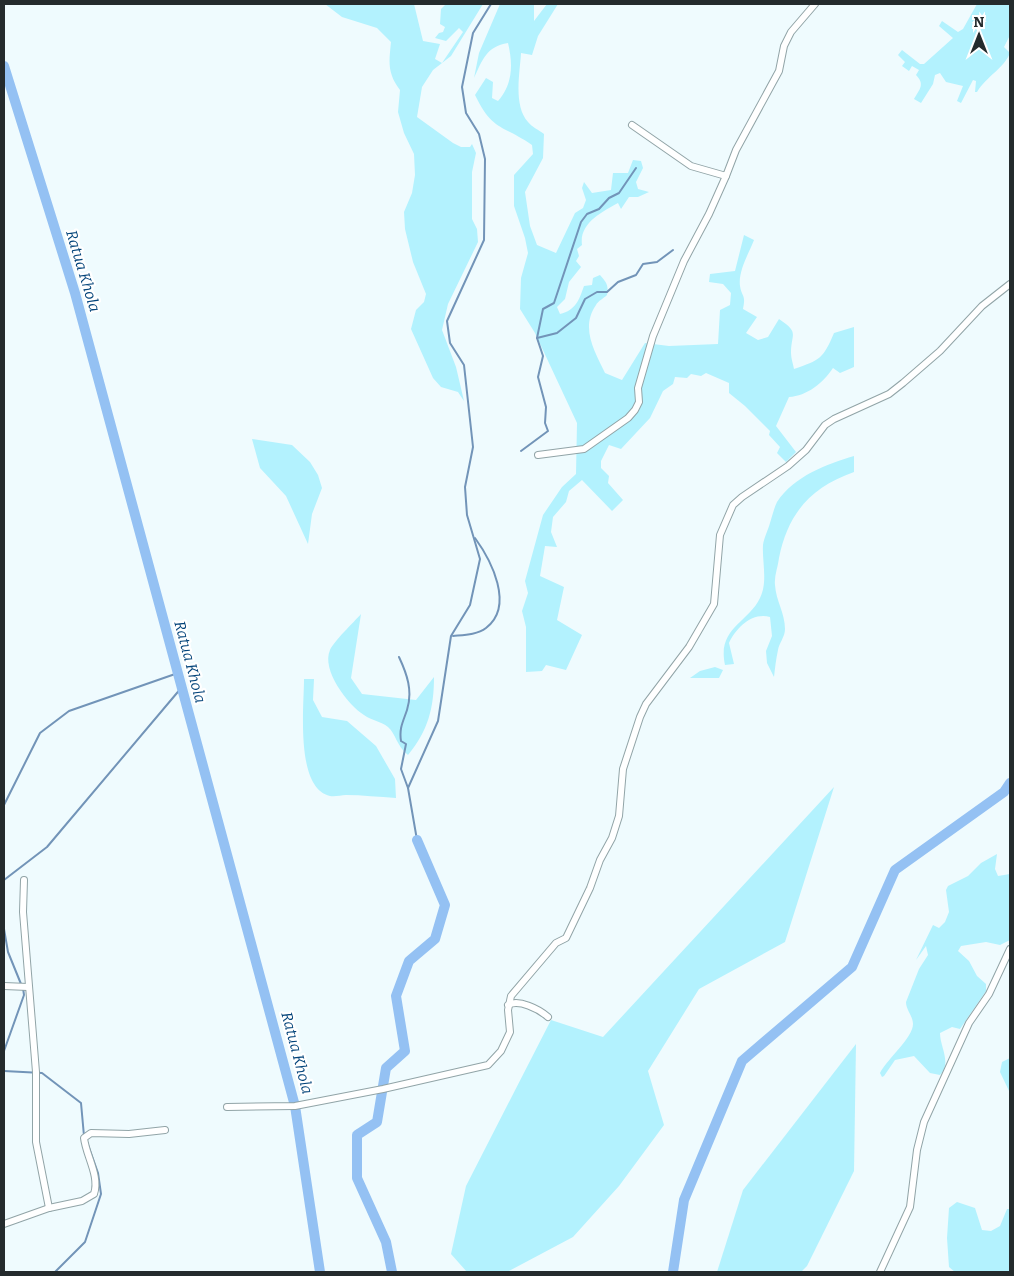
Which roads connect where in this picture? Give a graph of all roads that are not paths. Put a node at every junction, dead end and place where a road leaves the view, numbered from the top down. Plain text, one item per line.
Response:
1 (815, 4) edge
2 (632, 124) dead end
3 (726, 176) junction
4 (1010, 284) edge
5 (538, 455) dead end
6 (24, 880) dead end
7 (1010, 949) edge
8 (4, 986) edge
9 (28, 987) junction
10 (508, 1005) junction
11 (548, 1017) dead end
12 (227, 1107) dead end
13 (165, 1130) dead end
14 (50, 1208) junction
15 (4, 1224) edge
16 (880, 1272) edge

1 - 3 street
2 - 3 street
3 - 5 street
4 - 10 street
6 - 9 street
7 - 16 street
8 - 9 street
9 - 14 street
10 - 11 street
10 - 12 street
13 - 14 street
14 - 15 street

